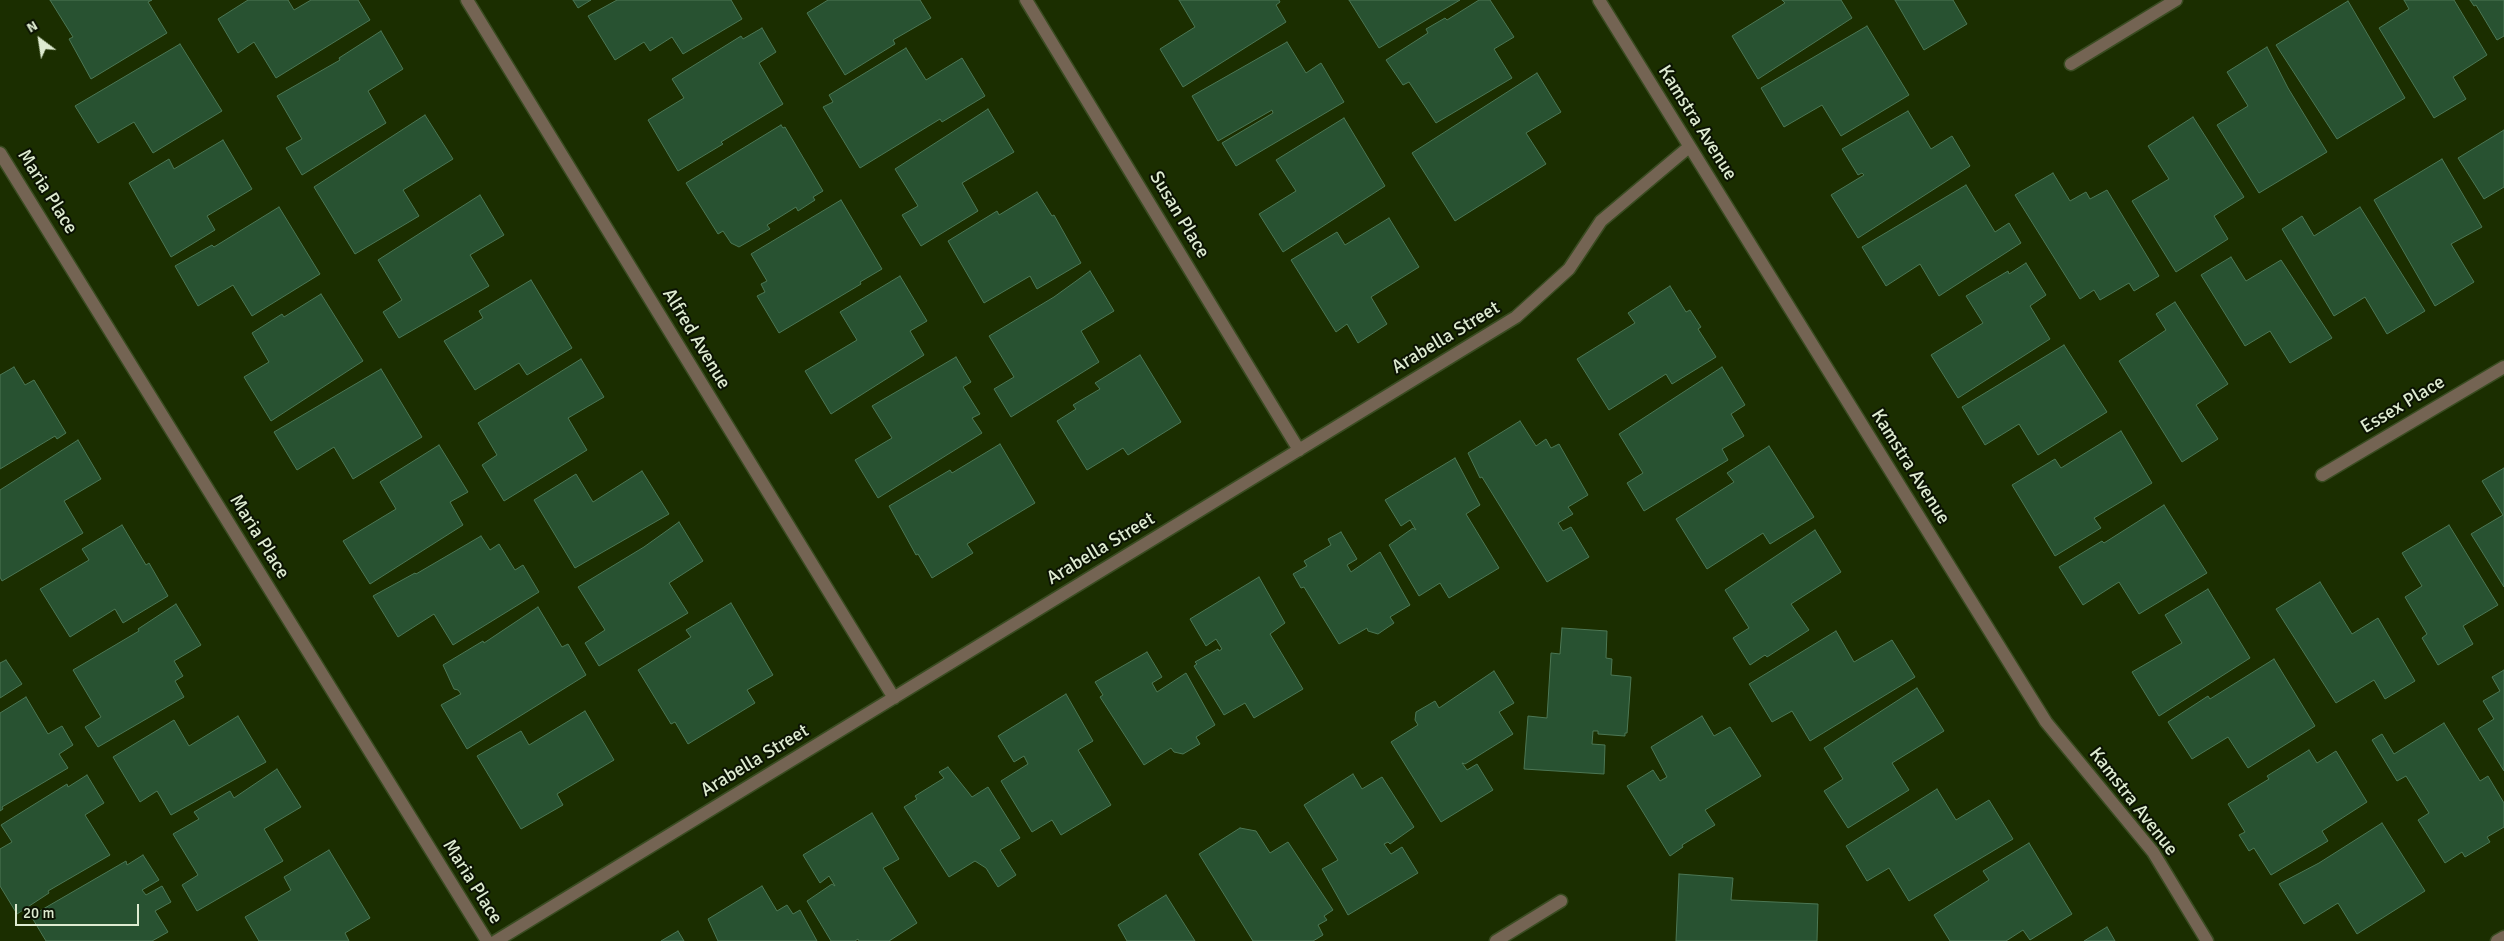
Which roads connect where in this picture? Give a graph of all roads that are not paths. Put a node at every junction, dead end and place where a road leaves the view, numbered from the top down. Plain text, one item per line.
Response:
1 (466, 0) edge
2 (1026, 0) edge
3 (1599, 0) edge
4 (2176, 0) edge
5 (2071, 64) dead end
6 (1689, 147) junction
7 (0, 152) edge
8 (2504, 367) edge
9 (1299, 450) junction
10 (2322, 475) dead end
11 (894, 698) junction
12 (1561, 901) dead end
13 (2504, 937) edge
14 (487, 941) edge
15 (496, 941) edge
16 (1496, 941) edge
17 (2207, 941) edge
18 (2497, 941) edge

1 - 11 street, Alfred Avenue
2 - 9 street, Susan Place
3 - 6 street, Kamstra Avenue
4 - 5 street
6 - 9 street, Arabella Street
6 - 17 street, Kamstra Avenue
7 - 14 street, Maria Place
8 - 10 street, Essex Place
9 - 11 street, Arabella Street
11 - 15 street, Arabella Street
12 - 16 street
13 - 18 street

